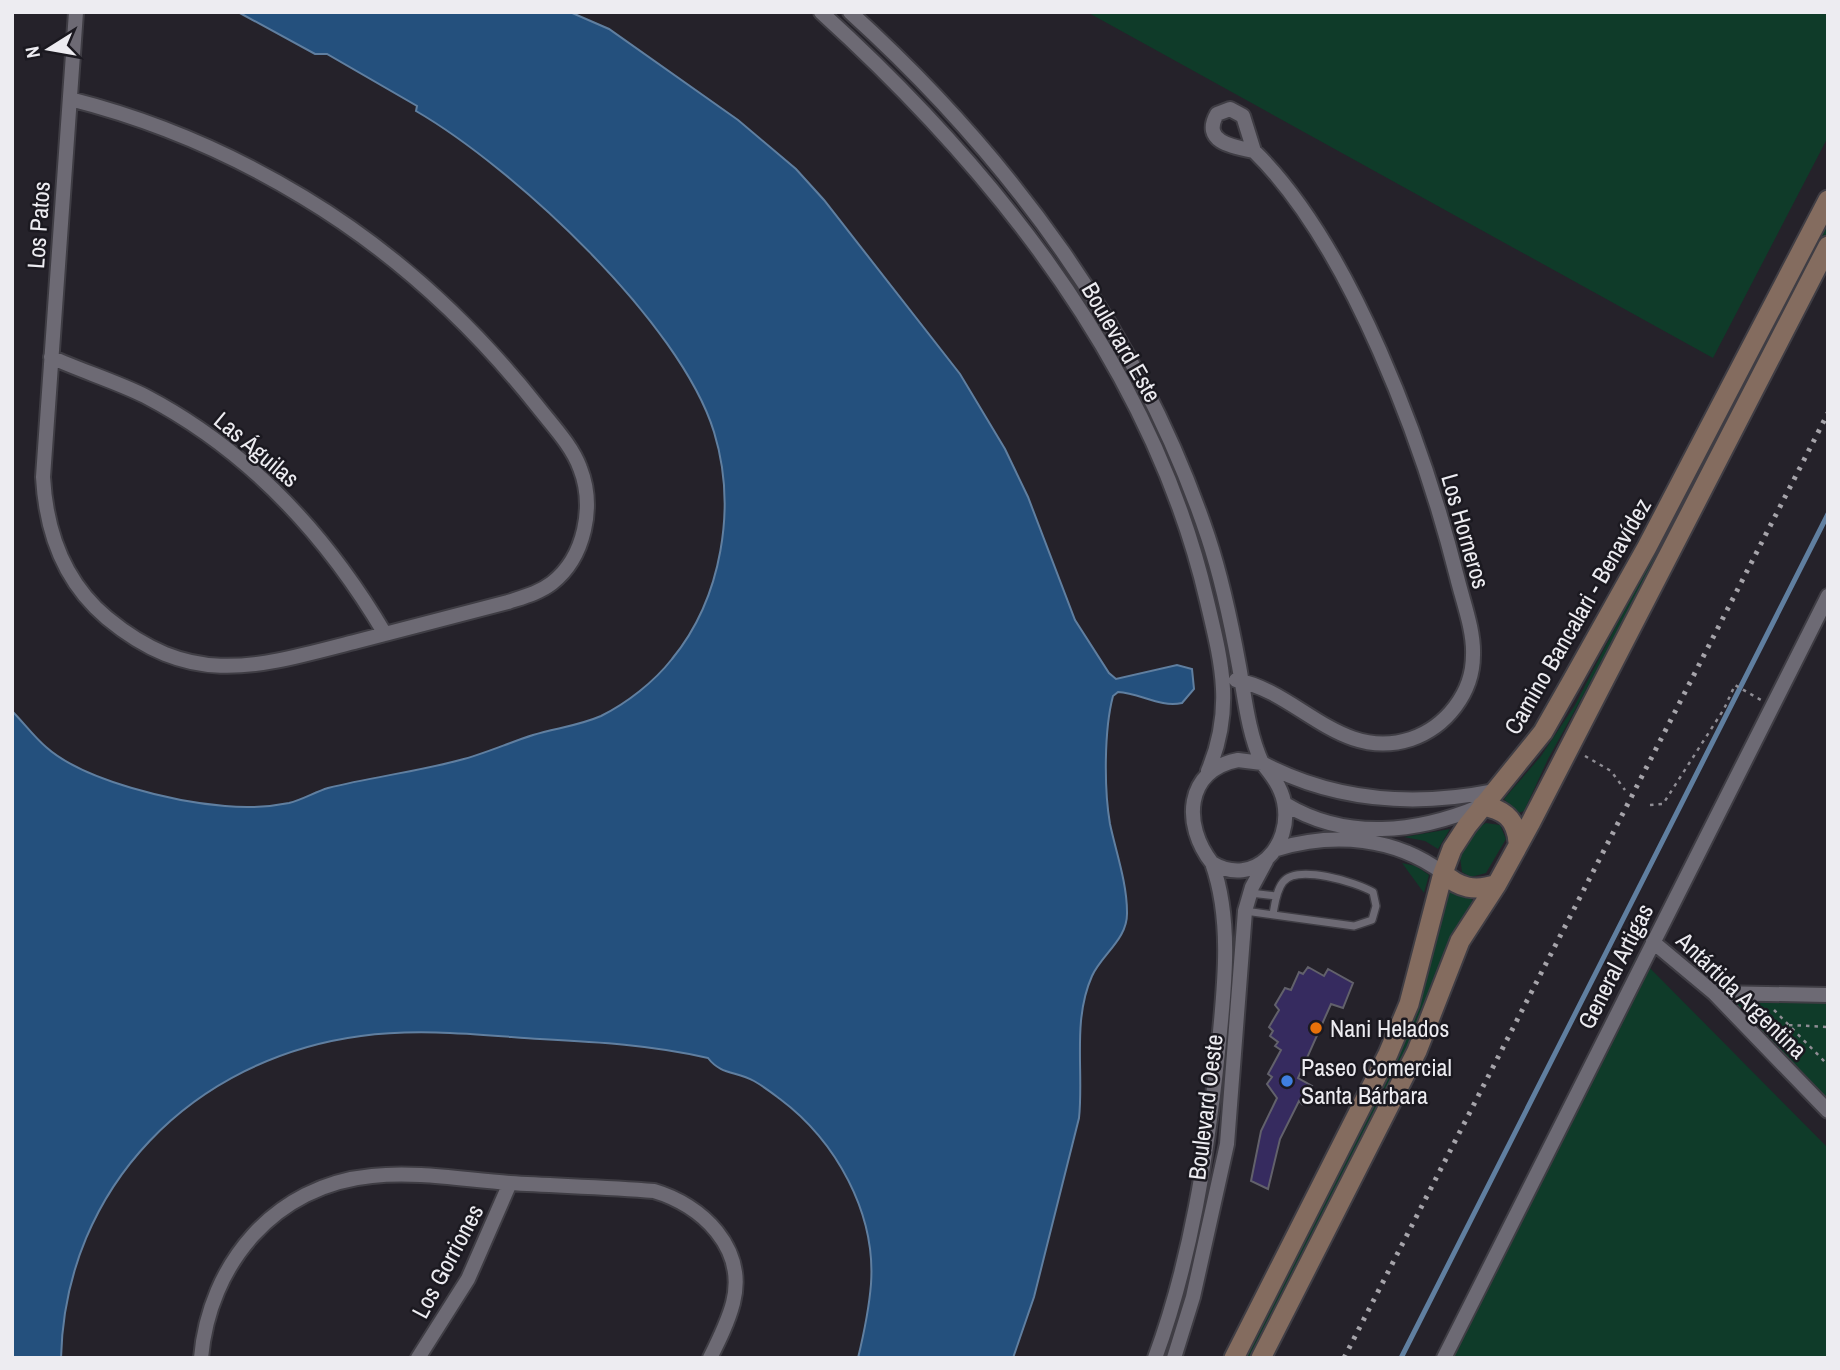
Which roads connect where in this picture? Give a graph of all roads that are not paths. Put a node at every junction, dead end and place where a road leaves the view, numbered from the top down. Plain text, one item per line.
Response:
1 (76, 12) edge
2 (821, 12) edge
3 (854, 16) edge
4 (845, 34) junction
5 (70, 99) junction
6 (1254, 151) dead end
7 (1828, 200) edge
8 (1032, 210) junction
9 (1017, 223) junction
10 (1828, 246) edge
11 (51, 357) junction
12 (1166, 431) junction
13 (1150, 439) junction
14 (1826, 605) edge
15 (385, 634) junction
16 (1224, 678) junction
17 (1241, 681) junction
18 (1262, 763) junction
19 (1208, 771) junction
20 (1494, 791) junction
21 (1284, 804) junction
22 (1482, 806) junction
23 (1518, 842) junction
24 (1277, 849) junction
25 (1266, 861) junction
26 (1212, 863) junction
27 (1443, 873) junction
28 (1497, 884) junction
29 (1250, 893) junction
30 (1276, 896) junction
31 (1224, 906) junction
32 (1245, 911) junction
33 (1273, 914) junction
34 (1653, 942) junction
35 (1714, 993) junction
36 (1828, 995) edge
37 (1828, 1111) edge
38 (1202, 1170) junction
39 (1221, 1175) junction
40 (510, 1183) junction
41 (201, 1358) edge
42 (418, 1358) edge
43 (710, 1358) edge
44 (1154, 1358) edge
45 (1174, 1358) edge
46 (1234, 1358) edge
47 (1261, 1358) edge
48 (1444, 1358) edge

1 - 5 street, Los Patos
2 - 4 street, Boulevard Este
3 - 4 street
3 - 8 street, Boulevard Este
4 - 9 street, Boulevard Este
5 - 11 street, Los Patos
5 - 15 street, Los Patos
6 - 17 street, Los Horneros
7 - 20 main road, Camino Bancalari - Benavídez
8 - 9 street
8 - 12 street, Boulevard Este
9 - 13 street, Boulevard Este
10 - 23 main road, Camino Bancalari - Benavídez
11 - 15 street, Las Águilas
11 - 15 street, Los Patos
12 - 13 street
12 - 17 street, Boulevard Este
13 - 16 street, Boulevard Este
14 - 34 street, General Artigas
16 - 17 street, Los Horneros
16 - 19 street, Boulevard Este
17 - 18 street, Boulevard Este
18 - 19 street
18 - 20 street
18 - 21 street
19 - 26 street
20 - 22 main road, Camino Bancalari - Benavídez
21 - 22 street
21 - 24 street
22 - 23 main road
22 - 27 main road, Camino Bancalari - Benavídez
23 - 28 main road, Camino Bancalari - Benavídez
24 - 25 street
24 - 27 street
25 - 26 street
25 - 29 street, Boulevard Oeste
26 - 31 street, Boulevard Oeste
27 - 28 main road
27 - 46 main road, Camino Bancalari - Benavídez
28 - 47 main road, Camino Bancalari - Benavídez
29 - 30 lane
29 - 32 street, Boulevard Oeste
30 - 33 lane
30 - 33 lane
31 - 32 street
31 - 38 street, Boulevard Oeste
32 - 33 lane
32 - 39 street, Boulevard Oeste
34 - 35 street, Antártida Argentina
34 - 48 street, General Artigas
35 - 36 street
35 - 37 street, Antártida Argentina
38 - 39 street
38 - 44 street, Boulevard Oeste
39 - 45 street, Boulevard Oeste
40 - 41 street
40 - 42 street, Los Gorriones
40 - 43 street

